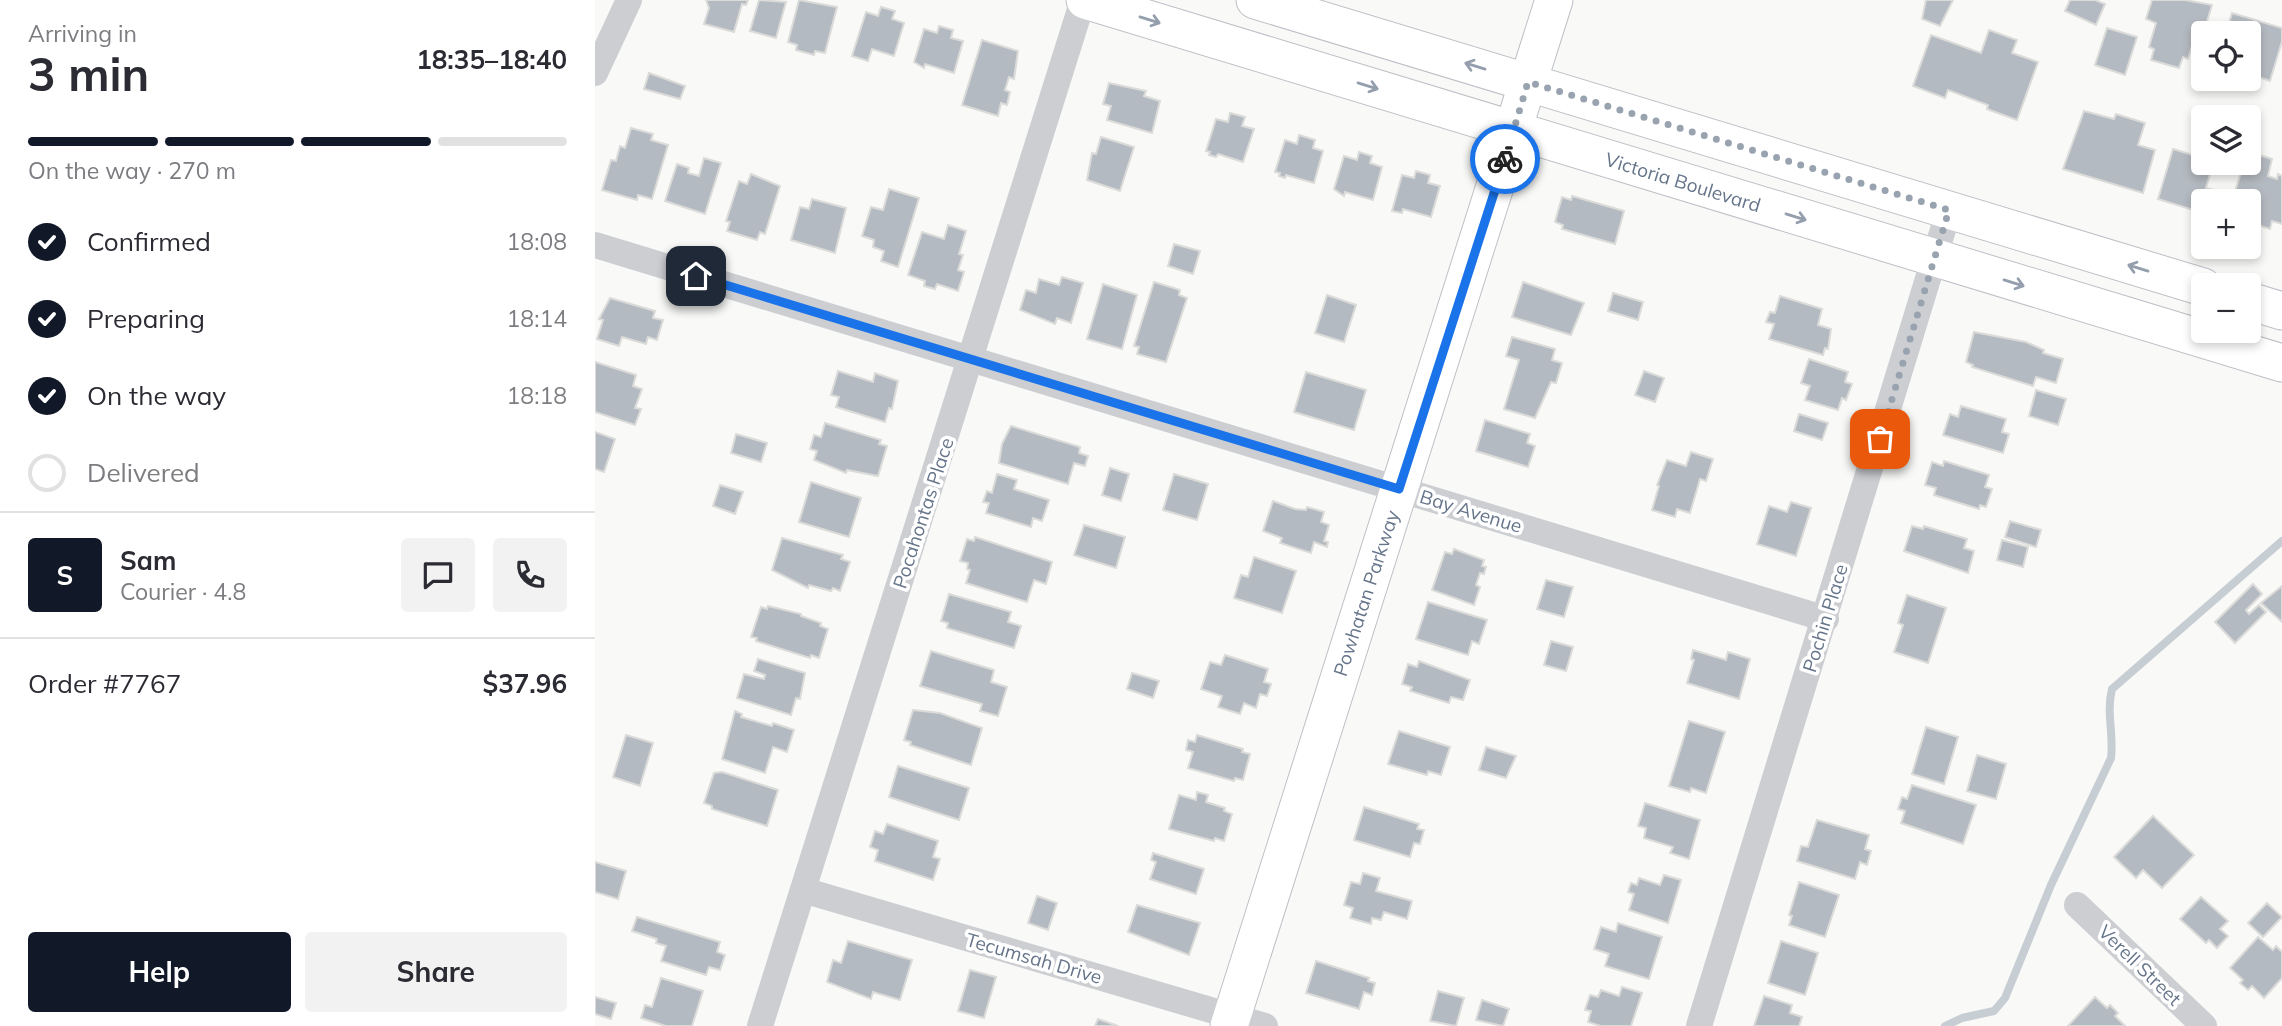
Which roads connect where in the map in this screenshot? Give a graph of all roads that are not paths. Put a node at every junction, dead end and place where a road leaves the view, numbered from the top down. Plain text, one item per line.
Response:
1 (629, 0) edge
2 (1084, 0) edge
3 (1255, 0) edge
4 (1554, 0) edge
5 (595, 74) edge
6 (1528, 82) junction
7 (1514, 130) junction
8 (1949, 210) junction
9 (595, 245) edge
10 (1934, 259) junction
11 (2191, 284) edge
12 (2261, 305) edge
13 (2282, 312) edge
14 (972, 360) junction
15 (2282, 363) edge
16 (1399, 489) junction
17 (1825, 619) junction
18 (803, 890) junction
19 (2077, 905) dead end
20 (1242, 1023) edge
21 (760, 1026) edge
22 (1699, 1026) edge
23 (2204, 1026) edge

1 - 5 street
2 -> 7 main road, Victoria Boulevard
2 - 14 street, Pocahontas Place
6 -> 3 main road
4 - 6 main road, Powhatan Parkway
6 - 7 main road, Powhatan Parkway
6 - 8 main road
7 -> 10 main road, Victoria Boulevard
7 - 16 main road, Powhatan Parkway
8 - 10 street, Pochin Place
11 -> 8 main road
9 - 14 street, Bay Avenue
10 -> 15 main road, Victoria Boulevard
10 - 17 street, Pochin Place
12 - 13 main road
14 - 16 street, Bay Avenue
14 - 18 street, Pocahontas Place
16 - 17 street, Bay Avenue
16 - 20 main road, Powhatan Parkway
17 - 22 street, Pochin Place
18 - 20 street, Tecumsah Drive
18 - 21 street, Pocahontas Place
19 - 23 street, Verell Street

